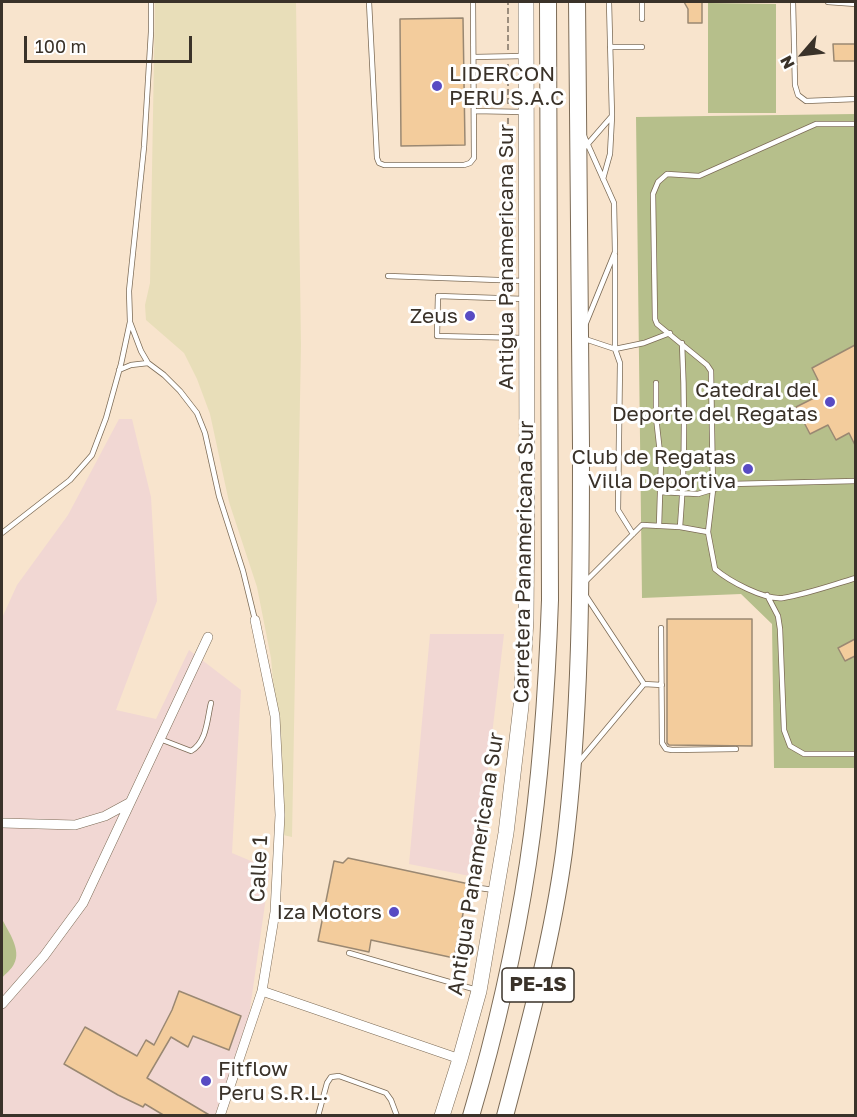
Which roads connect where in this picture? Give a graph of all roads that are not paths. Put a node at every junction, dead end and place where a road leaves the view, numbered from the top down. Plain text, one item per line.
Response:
1 (151, 2) edge
2 (369, 2) edge
3 (473, 2) edge
4 (526, 2) edge
5 (548, 2) edge
6 (577, 2) edge
7 (609, 2) edge
8 (642, 2) edge
9 (793, 2) edge
10 (828, 2) edge
11 (855, 4) edge
12 (642, 19) dead end
13 (610, 47) junction
14 (642, 47) dead end
15 (526, 56) junction
16 (474, 57) junction
17 (855, 99) edge
18 (474, 111) junction
19 (527, 112) junction
20 (612, 116) junction
21 (855, 124) edge
22 (583, 149) junction
23 (603, 179) junction
24 (615, 252) junction
25 (388, 276) dead end
26 (528, 281) junction
27 (528, 299) junction
28 (130, 322) junction
29 (670, 333) junction
30 (527, 338) junction
31 (580, 338) junction
32 (682, 343) junction
33 (615, 349) junction
34 (148, 363) junction
35 (119, 370) junction
36 (656, 383) dead end
37 (684, 460) junction
38 (713, 460) junction
39 (855, 481) edge
40 (713, 490) junction
41 (661, 492) junction
42 (683, 493) junction
43 (659, 526) junction
44 (680, 527) junction
45 (2, 532) edge
46 (708, 532) junction
47 (633, 534) junction
48 (855, 578) edge
49 (581, 587) junction
50 (767, 596) junction
51 (255, 620) joint
52 (661, 628) dead end
53 (208, 638) dead end
54 (644, 684) junction
55 (662, 685) junction
56 (211, 702) dead end
57 (160, 739) junction
58 (736, 748) dead end
59 (855, 753) edge
60 (573, 770) junction
61 (129, 803) junction
62 (2, 823) edge
63 (472, 887) dead end
64 (496, 891) junction
65 (349, 953) dead end
66 (262, 991) junction
67 (479, 991) junction
68 (2, 1004) edge
69 (460, 1059) junction
70 (220, 1116) edge
71 (318, 1116) edge
72 (397, 1116) edge
73 (442, 1116) edge
74 (471, 1116) edge
75 (505, 1116) edge

1 - 28 lane
2 - 18 lane
3 - 16 lane
4 - 15 main road, Antigua Panamericana Sur
5 - 74 highway, Carretera Panamericana Sur / PE-1S
6 - 22 highway, PE-1S
7 - 13 lane
8 - 12 lane
9 - 17 lane
10 - 11 lane
13 - 14 lane
13 - 20 lane
15 - 16 lane
15 - 19 main road, Antigua Panamericana Sur
16 - 18 lane
18 - 19 lane
19 - 26 main road, Antigua Panamericana Sur
20 - 22 lane
20 - 23 lane
21 - 29 lane
22 - 23 lane
22 - 31 highway, PE-1S
23 - 24 lane
24 - 31 lane
24 - 33 lane
25 - 26 lane
26 - 27 main road, Antigua Panamericana Sur
27 - 30 main road, Antigua Panamericana Sur
27 - 30 lane
28 - 34 lane
28 - 35 lane
29 - 32 lane
29 - 33 lane
30 - 64 main road, Antigua Panamericana Sur
31 - 33 lane
31 - 49 highway, PE-1S
32 - 37 lane
32 - 38 lane
33 - 47 lane
34 - 35 lane
34 - 51 lane
35 - 45 lane
36 - 41 lane
37 - 38 lane
37 - 42 lane
38 - 40 lane
39 - 40 lane
40 - 42 lane
40 - 46 lane
41 - 42 lane
41 - 43 lane
42 - 44 lane
43 - 44 lane
43 - 47 lane
44 - 46 lane
46 - 50 lane
47 - 49 lane
48 - 50 lane
49 - 54 lane
49 - 60 highway, PE-1S
50 - 59 lane
51 - 66 street, Calle 1
52 - 55 lane
53 - 57 street
54 - 55 lane
54 - 60 lane
55 - 58 lane
56 - 57 lane
57 - 61 street
60 - 75 highway, PE-1S
61 - 62 street
61 - 68 street
63 - 64 lane
64 - 67 main road, Antigua Panamericana Sur
65 - 67 lane
66 - 69 street
66 - 70 street, Calle 1
67 - 69 main road, Antigua Panamericana Sur
69 - 73 main road, Antigua Panamericana Sur
71 - 72 lane

